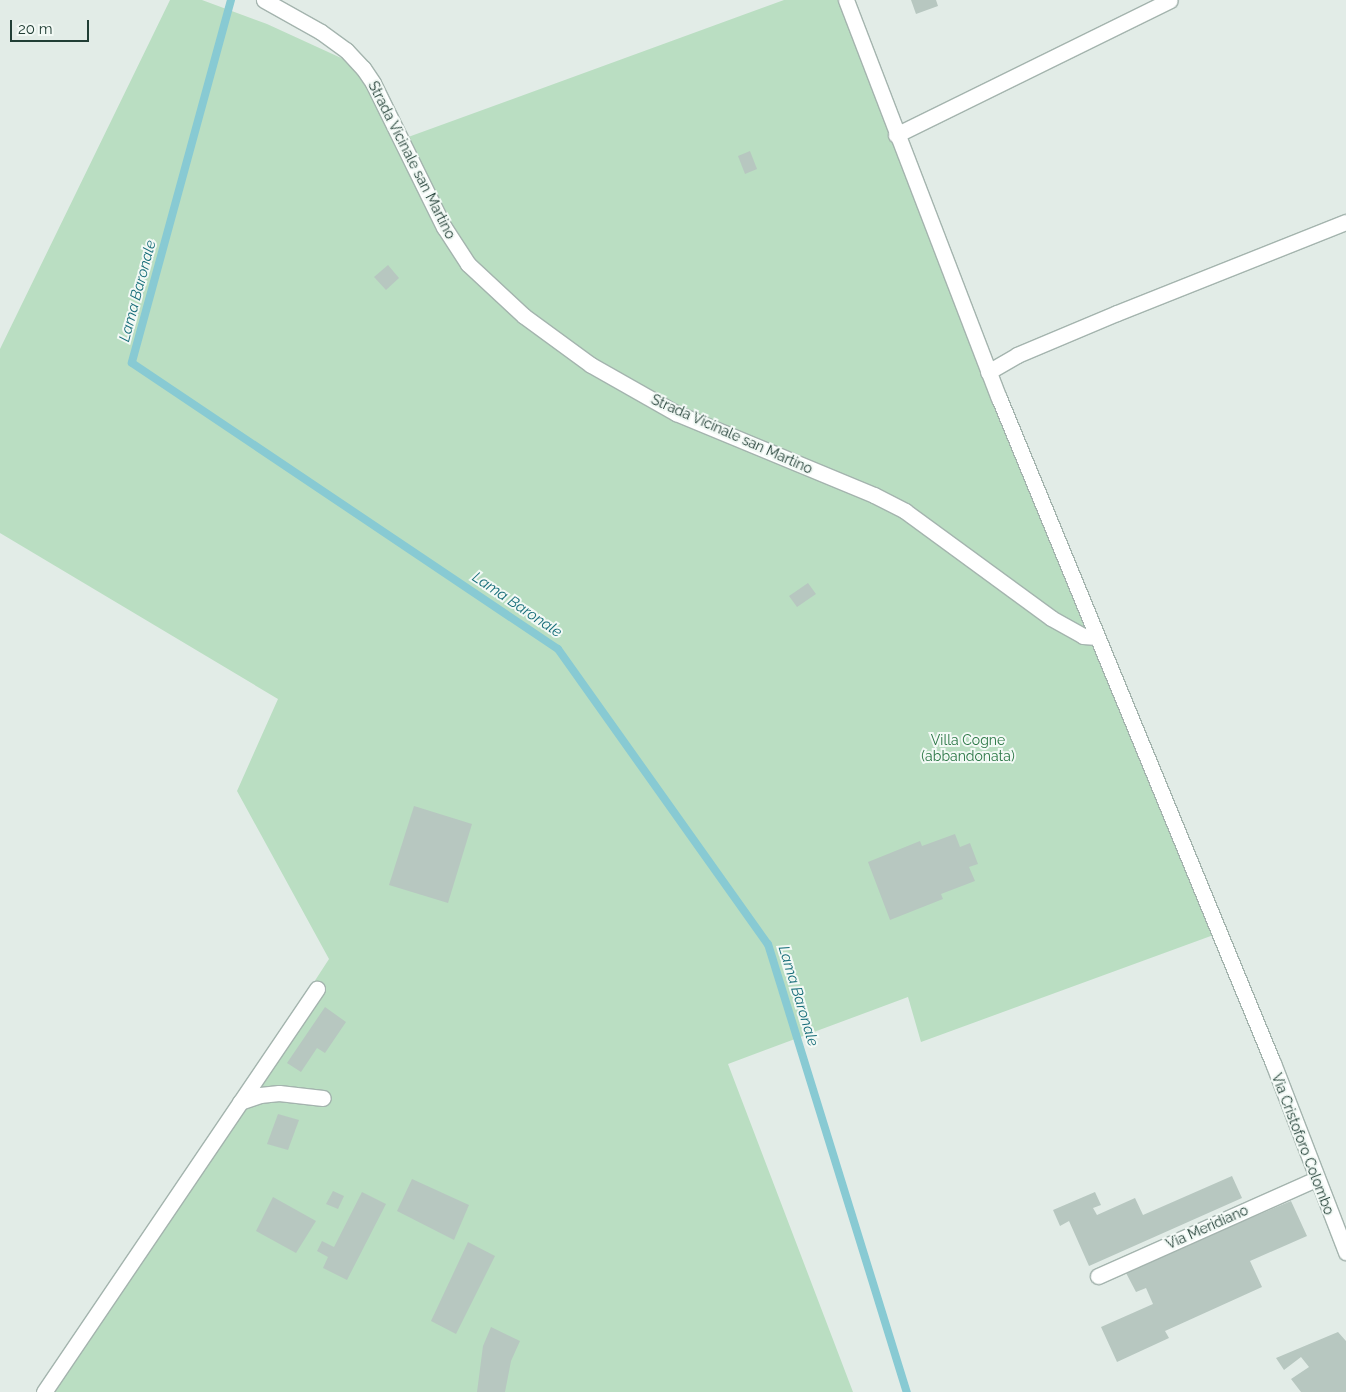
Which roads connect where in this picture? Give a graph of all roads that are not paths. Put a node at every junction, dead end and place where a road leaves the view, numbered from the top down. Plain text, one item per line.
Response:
1 (264, 0) edge
2 (846, 0) edge
3 (1170, 0) edge
4 (896, 135) junction
5 (1346, 222) edge
6 (988, 372) junction
7 (1097, 637) junction
8 (317, 989) dead end
9 (323, 1098) dead end
10 (240, 1102) junction
11 (1316, 1179) junction
12 (1346, 1252) edge
13 (1098, 1276) dead end
14 (44, 1392) edge

1 - 7 street, Strada Vicinale san Martino
2 - 4 street, Via Cristoforo Colombo
3 - 4 street
4 - 6 street, Via Cristoforo Colombo
5 - 6 street
6 - 7 street, Via Cristoforo Colombo
7 - 11 street, Via Cristoforo Colombo
8 - 10 street
9 - 10 street
10 - 14 street
11 - 12 street, Via Cristoforo Colombo
11 - 13 street, Via Meridiano

